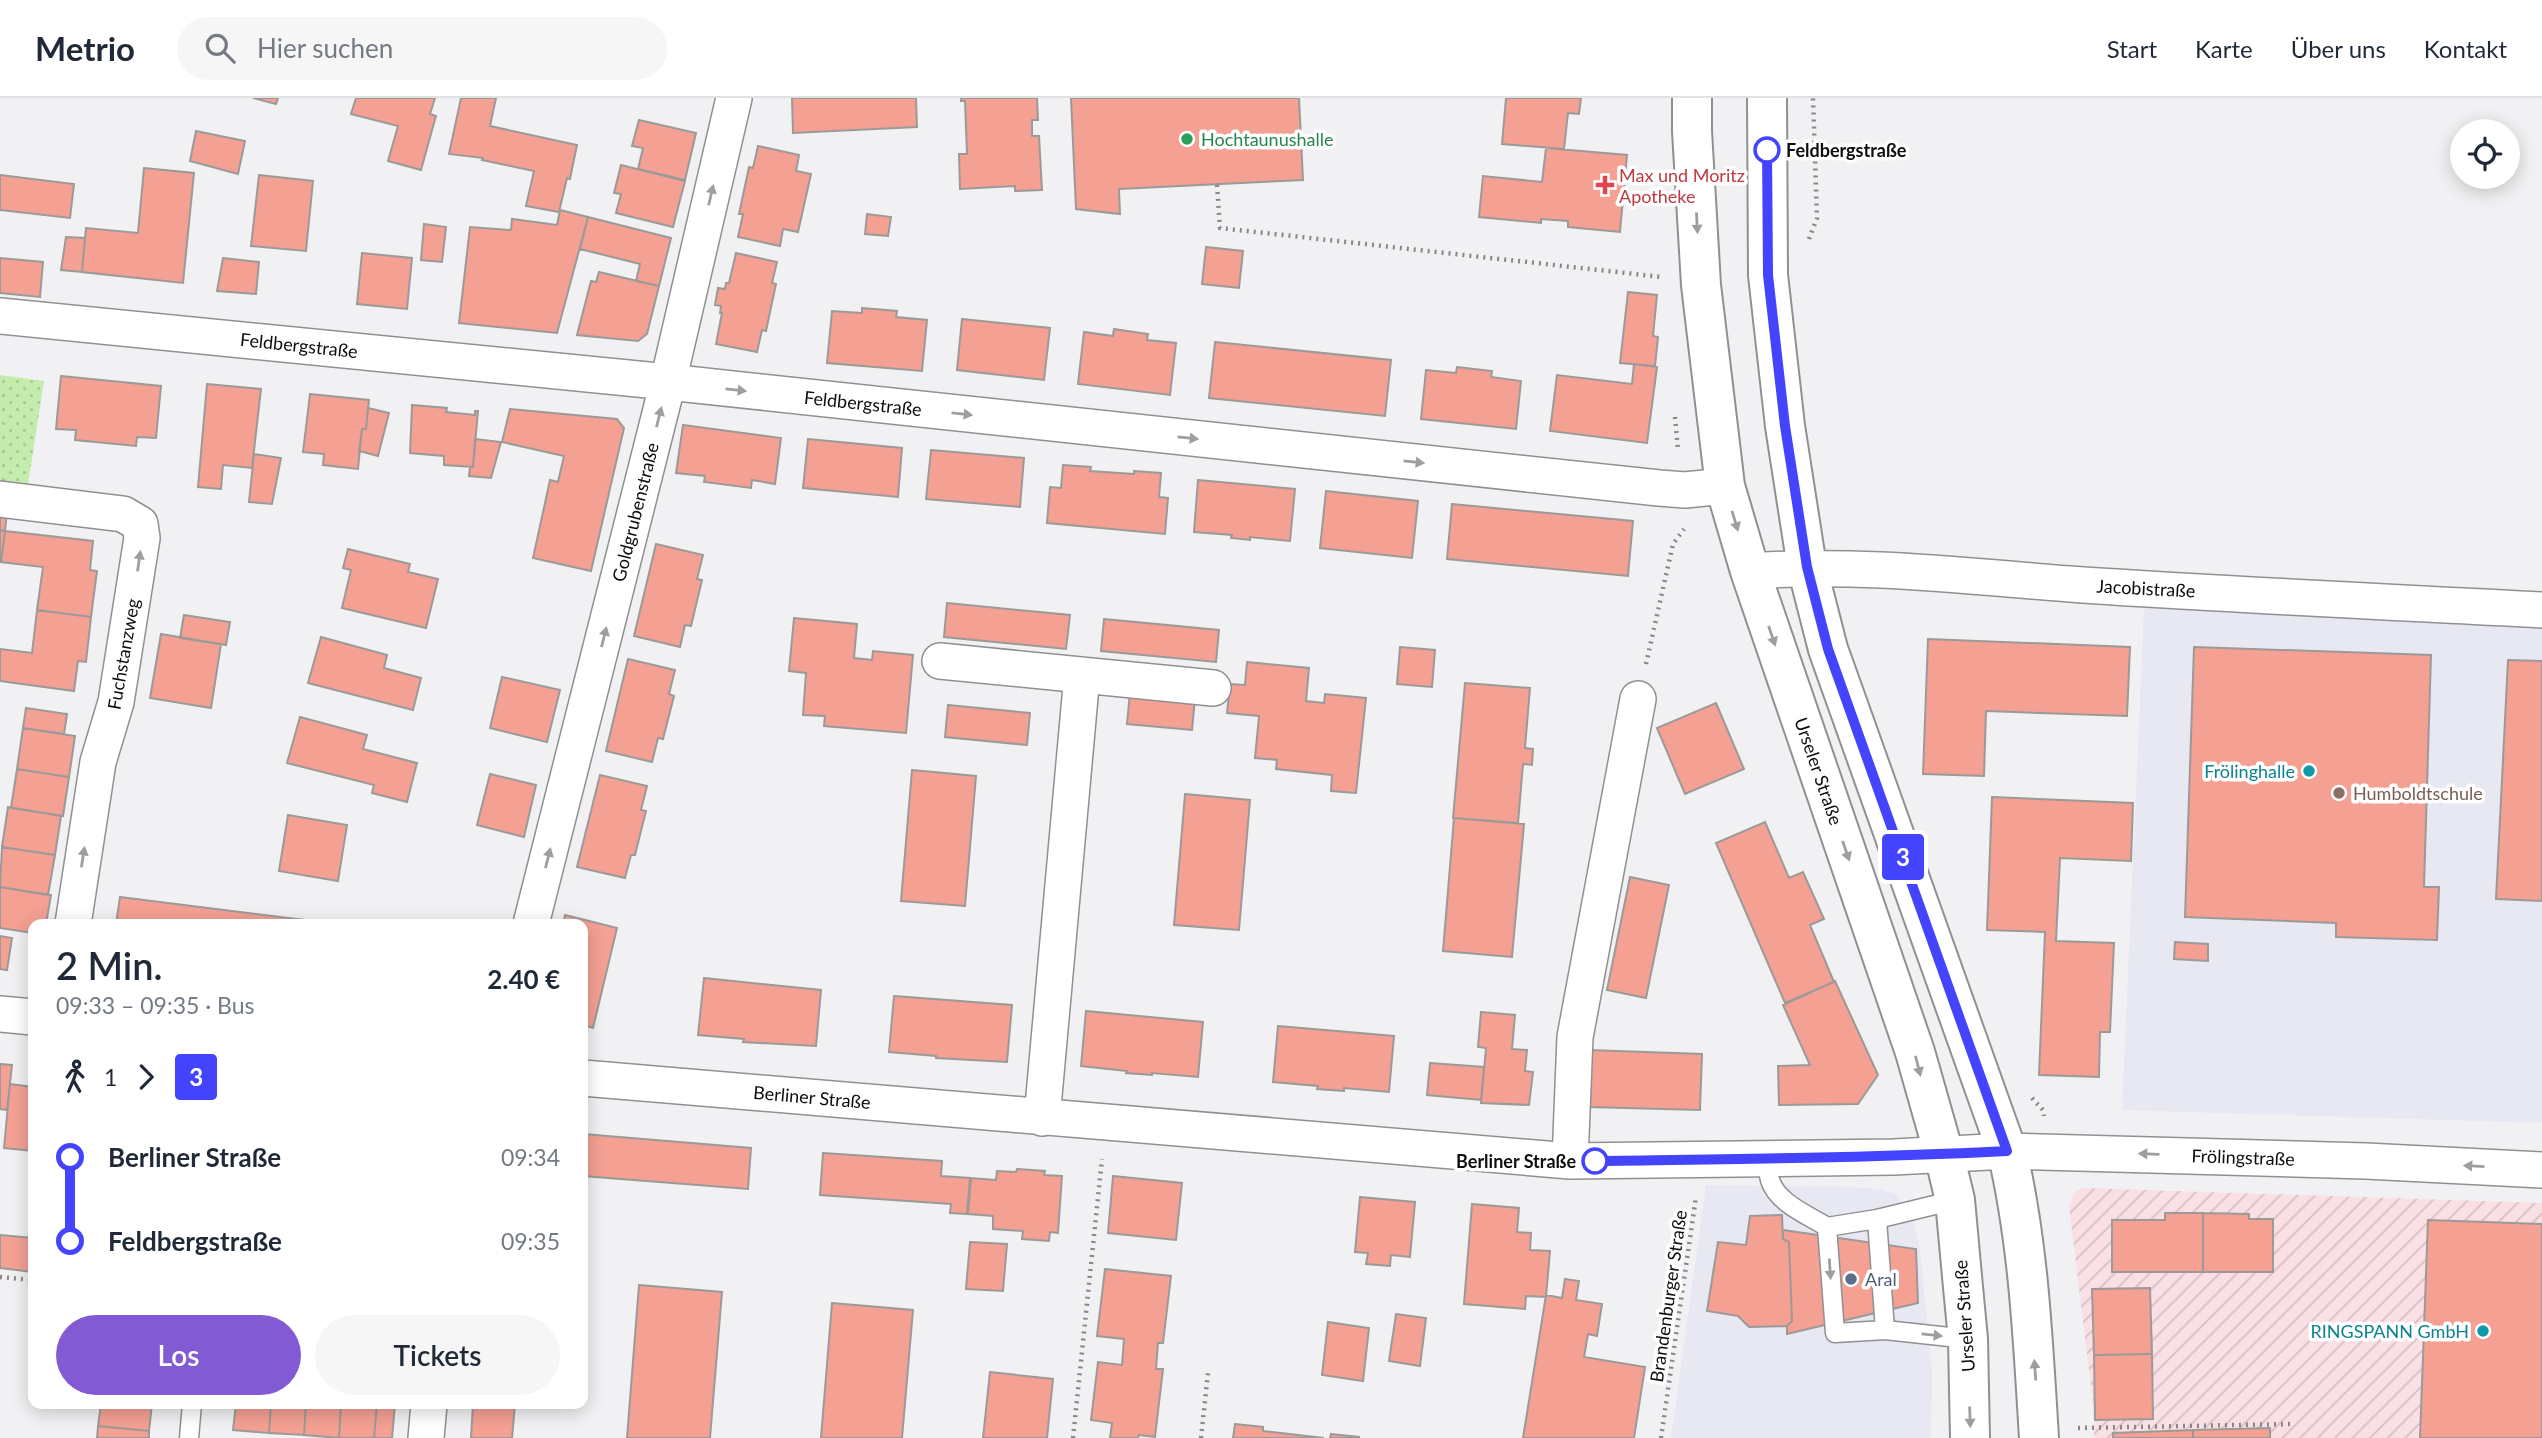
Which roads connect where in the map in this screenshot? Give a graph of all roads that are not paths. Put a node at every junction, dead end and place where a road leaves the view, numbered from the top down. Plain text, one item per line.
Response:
1 (734, 98) edge
2 (1692, 98) edge
3 (1767, 98) edge
4 (0, 316) edge
5 (668, 383) junction
6 (1725, 486) junction
7 (0, 499) edge
8 (1807, 567) junction
9 (1750, 571) junction
10 (2542, 610) edge
11 (940, 661) dead end
12 (1082, 675) junction
13 (1213, 688) dead end
14 (1638, 699) road end
15 (74, 919) edge
16 (532, 919) edge
17 (0, 1014) edge
18 (28, 1017) edge
19 (588, 1078) edge
20 (1042, 1118) junction
21 (2007, 1151) junction
22 (1944, 1154) junction
23 (1768, 1157) junction
24 (1570, 1161) junction
25 (2542, 1170) edge
26 (1955, 1200) junction
27 (1877, 1219) junction
28 (1827, 1227) junction
29 (1885, 1330) junction
30 (1968, 1339) junction
31 (192, 1409) edge
32 (429, 1409) edge
33 (190, 1438) edge
34 (426, 1438) edge
35 (1970, 1438) edge
36 (2039, 1438) edge

5 -> 1 street, Goldgrubenstraße
2 -> 6 street, Urseler Straße
3 - 8 street
4 - 5 street, Feldbergstraße
5 -> 6 street, Feldbergstraße
16 -> 5 street, Goldgrubenstraße
6 -> 9 street, Urseler Straße
15 -> 7 street, Fuchstanzweg
8 - 9 street, Jacobistraße
8 - 10 street, Jacobistraße
8 - 21 street
9 -> 22 street, Urseler Straße
11 - 12 street
12 - 13 street
12 - 20 street
14 - 24 street
17 - 18 street
19 - 20 street, Berliner Straße
20 - 24 street, Berliner Straße
21 - 22 street, Frölingstraße
25 -> 21 street, Frölingstraße
36 -> 21 street
22 - 23 street, Berliner Straße
22 - 26 street, Urseler Straße
23 - 24 street, Berliner Straße
23 - 28 lane
26 - 27 lane
26 - 30 street, Urseler Straße
27 - 28 lane
27 - 29 lane
28 -> 29 lane
29 -> 30 lane
30 -> 35 street, Urseler Straße
31 - 33 lane
32 - 34 street

